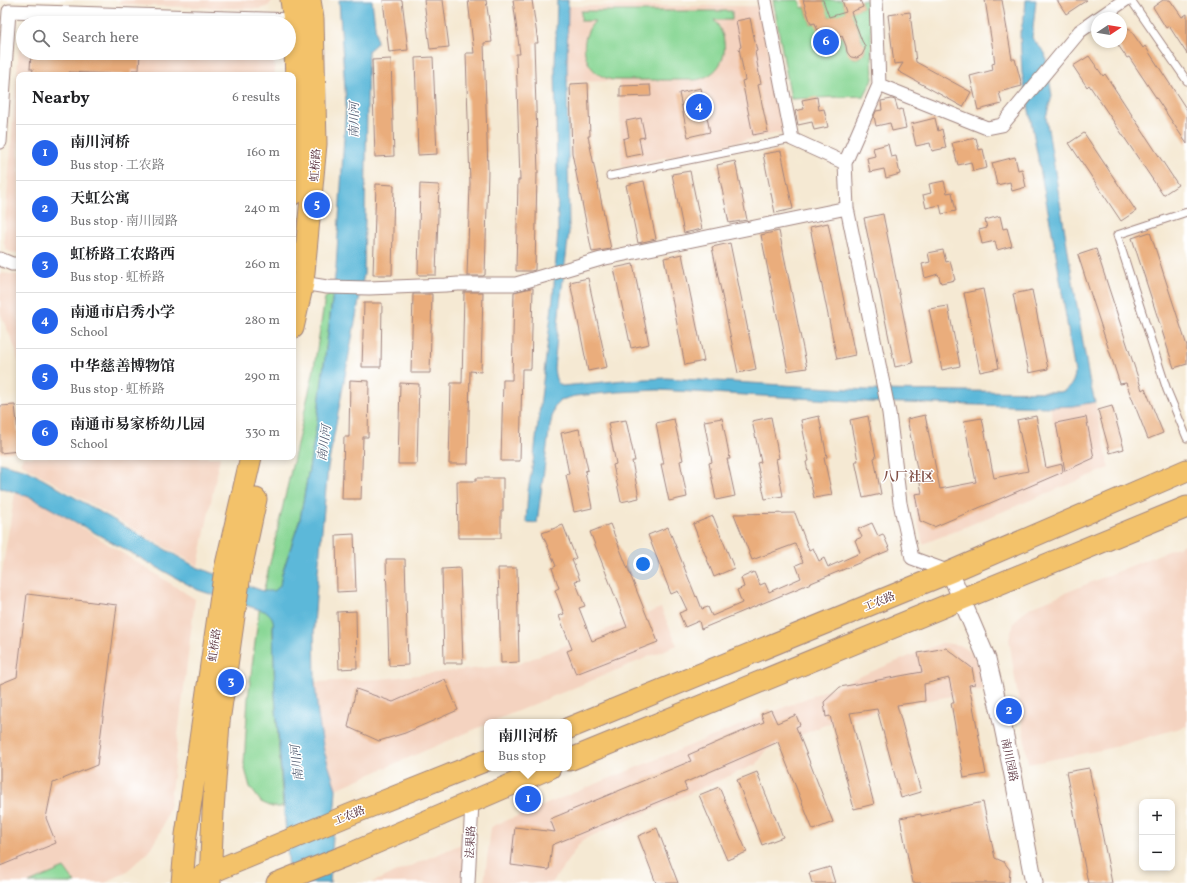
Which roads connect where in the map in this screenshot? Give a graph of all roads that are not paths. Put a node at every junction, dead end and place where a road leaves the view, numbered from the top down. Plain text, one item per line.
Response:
1 (310, 0) edge
2 (765, 0) edge
3 (876, 0) edge
4 (1125, 0) edge
5 (1131, 0) edge
6 (293, 10) edge
7 (1108, 12) edge
8 (1091, 24) edge
9 (295, 60) edge
10 (295, 72) edge
11 (1187, 81) edge
12 (879, 85) junction
13 (296, 90) edge
14 (792, 139) junction
15 (0, 142) edge
16 (296, 163) edge
17 (845, 163) junction
18 (610, 176) dead end
19 (847, 208) junction
20 (1187, 212) edge
21 (0, 259) edge
22 (16, 264) edge
23 (298, 283) edge
24 (296, 301) edge
25 (1187, 438) edge
26 (250, 460) edge
27 (264, 460) edge
28 (1187, 470) edge
29 (1187, 507) edge
30 (232, 571) junction
31 (950, 572) junction
32 (962, 599) junction
33 (228, 606) junction
34 (572, 727) edge
35 (572, 759) edge
36 (484, 761) edge
37 (543, 771) edge
38 (472, 802) junction
39 (211, 878) edge
40 (182, 883) edge
41 (187, 883) edge
42 (277, 883) edge
43 (468, 883) edge
44 (1034, 883) edge

1 - 23 main road, 虹桥路
2 - 14 street
3 - 12 street
4 - 7 street
5 - 11 lane
6 - 15 street
8 - 12 street
9 - 10 main road, 虹桥路
12 - 17 street
13 - 16 main road, 虹桥路
14 - 17 street
14 - 18 lane
17 - 19 street
19 - 23 street
19 - 31 street
20 - 25 lane
21 - 22 street
23 - 24 main road, 虹桥路
26 - 30 main road, 虹桥路
27 - 30 main road, 虹桥路
28 - 31 main road, 工农路
29 - 32 main road
30 - 33 main road, 虹桥路
31 - 32 street, 南川园路
31 - 34 main road, 工农路
32 - 35 main road
32 - 44 street, 南川园路
33 - 39 main road, 虹桥路
33 - 40 main road, 虹桥路
36 - 39 main road, 工农路
37 - 38 main road
38 - 42 main road
38 - 43 street, 法果路
39 - 41 main road, 工农路

